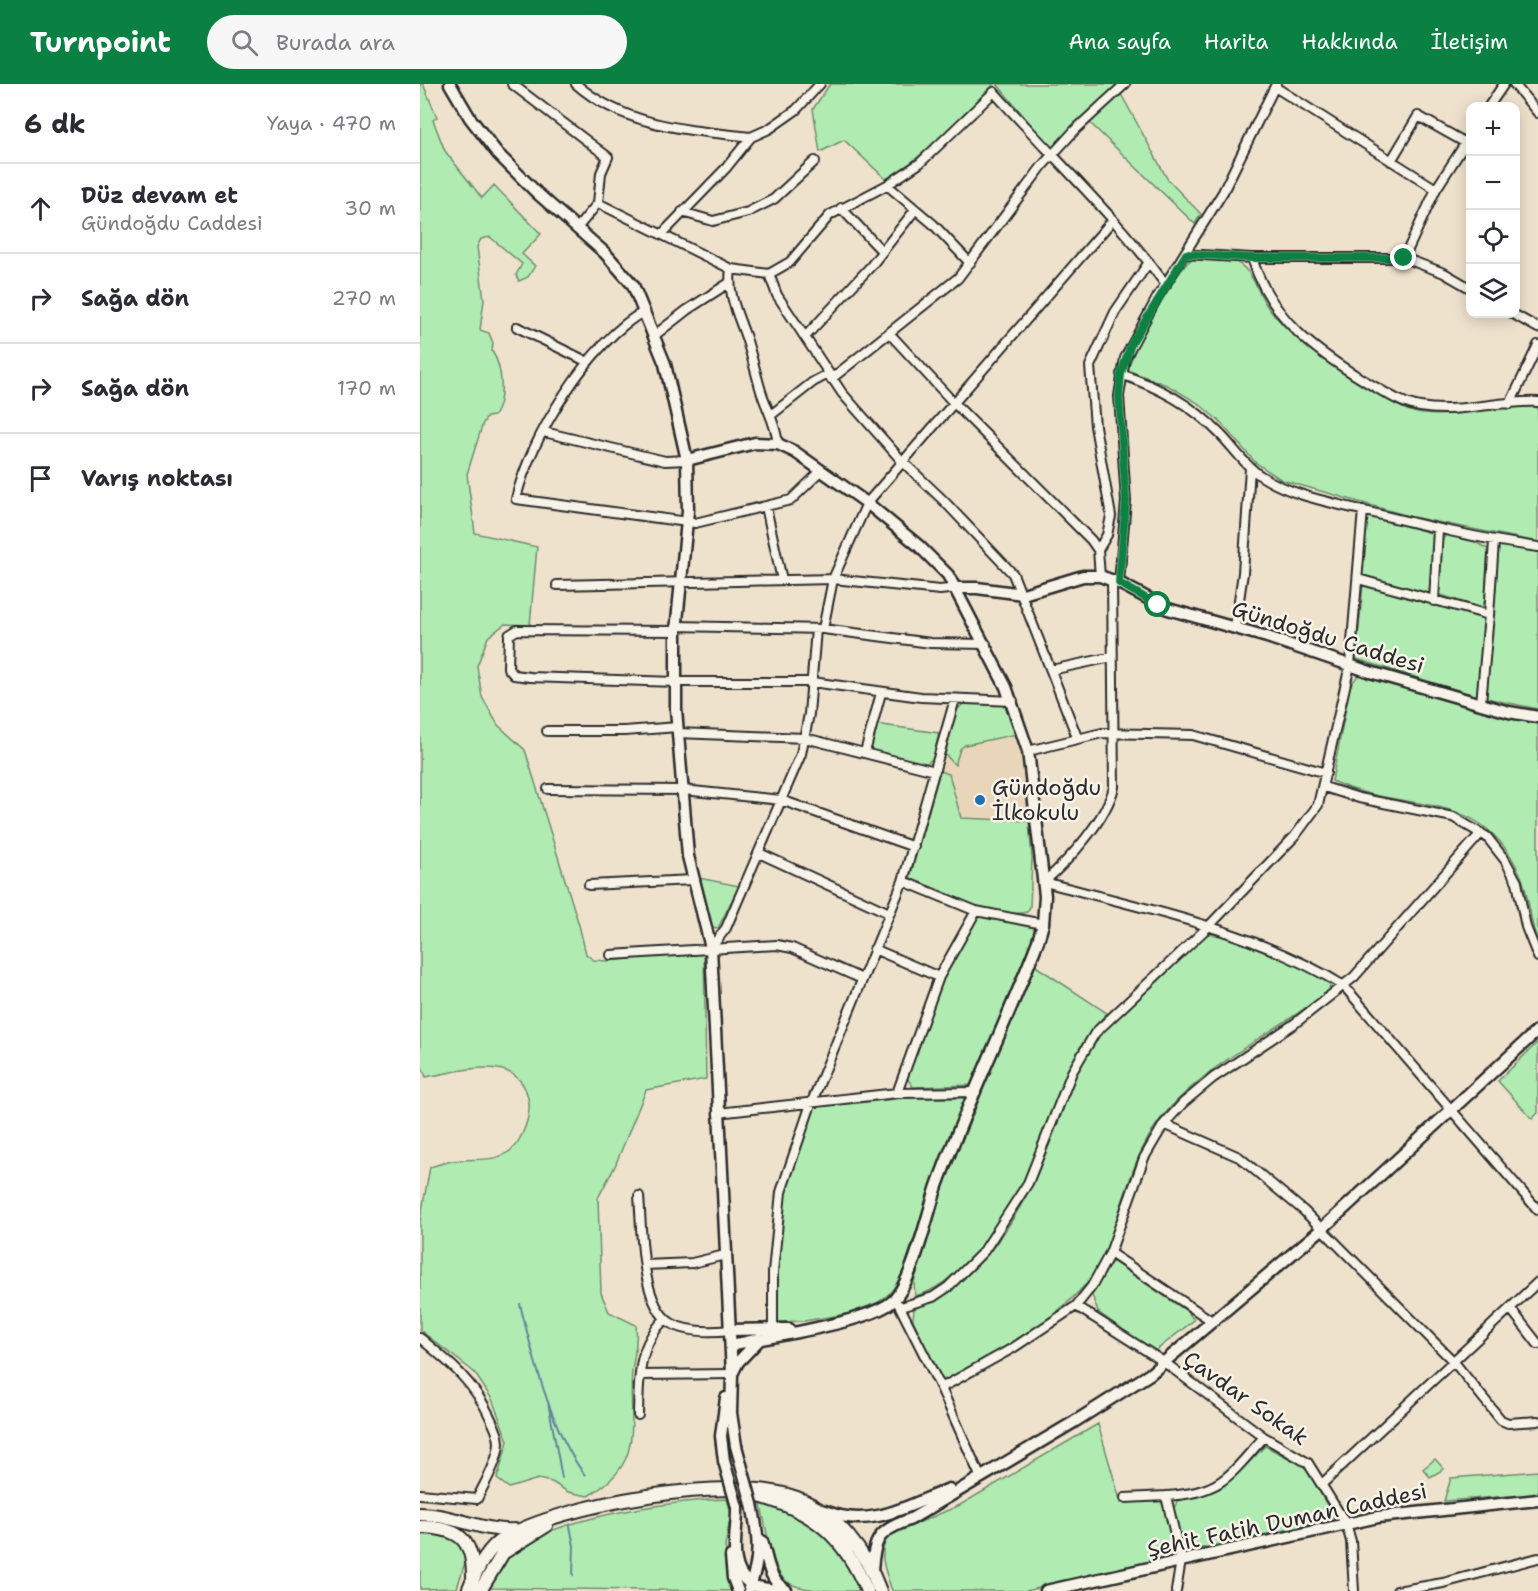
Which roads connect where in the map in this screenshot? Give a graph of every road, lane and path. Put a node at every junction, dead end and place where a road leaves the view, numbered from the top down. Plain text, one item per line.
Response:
1 (450, 84) edge
2 (512, 84) edge
3 (576, 84) edge
4 (820, 84) edge
5 (1125, 84) edge
6 (1504, 84) edge
7 (1514, 84) edge
8 (1276, 86) edge
9 (1492, 102) edge
10 (1538, 112) edge
11 (751, 137) junction
12 (1466, 138) edge
13 (1466, 142) edge
14 (1052, 155) junction
15 (814, 161) dead end
16 (1391, 161) junction
17 (887, 185) junction
18 (1436, 189) junction
19 (598, 203) junction
20 (841, 208) junction
21 (915, 210) junction
22 (682, 212) junction
23 (1112, 221) junction
24 (578, 227) junction
25 (663, 234) junction
26 (882, 251) junction
27 (1186, 254) junction
28 (1252, 258) junction
29 (1404, 258) junction
30 (1149, 262) junction
31 (970, 263) junction
32 (731, 269) junction
33 (769, 274) junction
34 (729, 283) junction
35 (1166, 285) junction
36 (1466, 286) edge
37 (645, 311) junction
38 (1520, 318) edge
39 (517, 327) dead end
40 (1538, 328) edge
41 (890, 334) junction
42 (655, 335) junction
43 (805, 338) junction
44 (1538, 345) edge
45 (588, 362) junction
46 (1121, 374) junction
47 (830, 377) junction
48 (952, 402) junction
49 (1538, 402) edge
50 (1510, 404) junction
51 (771, 415) junction
52 (544, 432) junction
53 (778, 444) junction
54 (687, 460) junction
55 (902, 461) junction
56 (1250, 468) junction
57 (821, 471) junction
58 (867, 503) junction
59 (766, 507) junction
60 (1363, 510) junction
61 (687, 523) junction
62 (1438, 529) junction
63 (1494, 541) junction
64 (1538, 547) edge
65 (1098, 550) junction
66 (1100, 576) junction
67 (833, 579) junction
68 (1358, 579) junction
69 (782, 580) junction
70 (1115, 582) junction
71 (680, 584) junction
72 (557, 585) dead end
73 (957, 588) junction
74 (1023, 594) junction
75 (1434, 600) junction
76 (1489, 615) junction
77 (1234, 627) junction
78 (676, 629) junction
79 (820, 629) junction
80 (986, 644) junction
81 (1112, 657) junction
82 (1350, 665) junction
83 (1051, 669) junction
84 (675, 682) junction
85 (812, 682) junction
86 (881, 693) junction
87 (955, 699) junction
88 (1013, 702) junction
89 (1481, 703) junction
90 (1538, 717) edge
91 (678, 730) junction
92 (547, 731) dead end
93 (1115, 732) junction
94 (1077, 737) junction
95 (805, 738) junction
96 (1028, 751) junction
97 (865, 752) junction
98 (935, 771) junction
99 (1326, 774) junction
100 (1324, 787) junction
101 (548, 789) dead end
102 (683, 790) junction
103 (781, 800) junction
104 (1480, 833) junction
105 (914, 847) junction
106 (759, 852) junction
107 (693, 880) junction
108 (903, 881) junction
109 (1044, 882) junction
110 (589, 885) dead end
111 (976, 911) junction
112 (889, 913) junction
113 (1043, 924) junction
114 (1209, 926) junction
115 (711, 948) junction
116 (874, 949) junction
117 (610, 955) dead end
118 (1538, 957) edge
119 (939, 977) junction
120 (862, 979) junction
121 (1344, 986) junction
122 (1538, 1030) edge
123 (976, 1092) junction
124 (897, 1094) junction
125 (811, 1104) junction
126 (1452, 1109) junction
127 (718, 1113) junction
128 (1164, 1124) junction
129 (639, 1196) dead end
130 (1538, 1210) edge
131 (1323, 1228) junction
132 (1110, 1253) junction
133 (725, 1255) junction
134 (645, 1265) junction
135 (1538, 1282) edge
136 (898, 1303) junction
137 (1076, 1306) junction
138 (1510, 1308) junction
139 (665, 1319) junction
140 (1212, 1320) junction
141 (773, 1328) junction
142 (730, 1330) junction
143 (803, 1330) junction
144 (420, 1338) edge
145 (762, 1338) junction
146 (1538, 1344) edge
147 (731, 1345) junction
148 (1164, 1362) junction
149 (1454, 1362) junction
150 (732, 1374) junction
151 (640, 1375) junction
152 (941, 1388) junction
153 (638, 1415) dead end
154 (1538, 1421) edge
155 (1264, 1437) junction
156 (980, 1476) junction
157 (1322, 1484) junction
158 (732, 1488) junction
159 (420, 1494) edge
160 (1166, 1496) junction
161 (1125, 1498) dead end
162 (1538, 1500) edge
163 (814, 1506) junction
164 (420, 1514) edge
165 (566, 1515) junction
166 (755, 1521) junction
167 (1346, 1524) junction
168 (420, 1527) edge
169 (737, 1527) junction
170 (522, 1530) junction
171 (1538, 1558) edge
172 (1181, 1560) junction
173 (872, 1571) junction
174 (474, 1578) junction
175 (1443, 1587) edge
176 (750, 1588) edge
177 (468, 1591) edge
178 (480, 1591) edge
179 (738, 1591) edge
180 (783, 1591) edge
181 (788, 1591) edge
182 (867, 1591) edge
183 (880, 1591) edge
184 (1046, 1591) edge
185 (1176, 1591) edge
186 (1353, 1591) edge
187 (1396, 1591) edge

1 - 24 street
2 - 19 street
3 - 11 street
4 - 11 street
5 - 14 street
6 - 9 street
7 - 10 street
8 - 16 street
8 - 27 street
11 - 22 street
12 - 16 street
13 - 18 street
14 - 17 street
14 - 23 street
14 - 31 street
15 - 22 street
16 - 18 street
17 - 20 street
17 - 21 street
18 - 29 street
19 - 24 street
19 - 25 street
20 - 26 street
20 - 33 street
21 - 26 street
21 - 31 street
22 - 25 street
23 - 30 street
23 - 48 street
24 - 37 street
25 - 32 street
26 - 43 street
27 - 28 street
27 - 35 street
28 - 29 street
28 - 50 street
29 - 36 street
30 - 35 street
30 - 65 street
31 - 41 street
32 - 33 street
32 - 34 street
33 - 43 street
34 - 42 street
34 - 51 street
35 - 46 street
37 - 42 street
37 - 45 street
38 - 40 street
39 - 45 street
41 - 47 street
41 - 48 street
42 - 54 street
43 - 47 street
44 - 50 street
45 - 52 street
46 - 56 street
46 - 70 street
47 - 51 street
47 - 55 street
48 - 55 street
48 - 65 street
49 - 50 street
51 - 53 street
52 - 54 street
52 - 61 street
53 - 54 street
53 - 57 street
54 - 61 street
55 - 58 street
55 - 74 street
56 - 60 street
56 - 77 street
57 - 58 street
57 - 59 street
58 - 67 street
58 - 73 street
59 - 61 street
59 - 69 street
60 - 62 street
60 - 68 street
61 - 71 street
62 - 63 street
62 - 75 street
63 - 64 street
63 - 76 street
65 - 66 street
66 - 70 street, Gündoğdu Caddesi
66 - 74 street
67 - 69 street
67 - 73 street
67 - 79 street
68 - 75 street
68 - 82 street
69 - 71 street
70 - 77 street, Gündoğdu Caddesi
70 - 81 street
71 - 72 street
71 - 78 street
73 - 74 street
73 - 80 street
74 - 83 street
75 - 76 street
76 - 89 street
77 - 82 street, Gündoğdu Caddesi
78 - 79 street
78 - 84 street
78 - 84 street
79 - 80 street
79 - 85 street
80 - 88 street
81 - 83 street
81 - 93 street
82 - 89 street, Gündoğdu Caddesi
82 - 99 street
83 - 94 street
84 - 85 street
84 - 91 street
85 - 86 street
85 - 95 street
86 - 87 street
86 - 97 street
87 - 88 street
87 - 98 street
88 - 96 street
89 - 90 street, Gündoğdu Caddesi
91 - 92 street
91 - 95 street
91 - 102 street
93 - 94 street
93 - 99 street
93 - 109 street
94 - 96 street
95 - 97 street
95 - 103 street
96 - 109 street
97 - 98 street
98 - 105 street
99 - 100 street
100 - 104 street
100 - 114 street
101 - 102 street
102 - 103 street
102 - 107 street
103 - 105 street
103 - 106 street
104 - 118 street
104 - 121 street
105 - 108 street
106 - 112 street
106 - 115 street
107 - 110 street
107 - 115 street
108 - 111 street
108 - 112 street
109 - 113 street
109 - 114 street
111 - 113 street
111 - 119 street
112 - 116 street
113 - 123 street
114 - 121 street
114 - 136 street
115 - 117 street
115 - 120 street
115 - 127 street
116 - 119 street
116 - 120 street
119 - 124 street
120 - 125 street
121 - 126 street
121 - 128 street
122 - 126 street
123 - 124 street
123 - 136 street
124 - 125 street
125 - 127 street
125 - 141 street
126 - 130 street
126 - 131 street
127 - 133 street
128 - 131 street
128 - 132 street
129 - 134 street
131 - 140 street
131 - 149 street
132 - 137 street
132 - 140 street
133 - 134 street
133 - 142 street
134 - 139 street
135 - 138 street
136 - 143 street
136 - 152 street
137 - 148 street, Çavdar Sokak
137 - 152 street
138 - 146 street
138 - 149 street
139 - 142 street
139 - 151 street
140 - 148 street
141 - 142 street
141 - 143 street
142 - 147 street
143 - 145 street
144 - 159 street
145 - 147 street
145 - 150 street
147 - 150 street
148 - 155 street, Çavdar Sokak
148 - 156 street
149 - 154 street
149 - 157 street
150 - 151 street
150 - 166 street, bridge
150 - 169 street, bridge
151 - 153 street
152 - 156 street
155 - 157 street, Çavdar Sokak
155 - 160 street
156 - 163 street
156 - 173 street
157 - 167 street, Çavdar Sokak
158 - 163 main road
158 - 165 main road
158 - 182 main road
160 - 161 street
160 - 172 street
162 - 167 street, Şehit Fatih Duman Caddesi
163 - 173 main road
164 - 170 main road
165 - 170 main road
165 - 178 main road
166 - 176 street
166 - 181 street
167 - 172 street, Şehit Fatih Duman Caddesi
167 - 186 street
168 - 174 main road
169 - 176 street
169 - 179 street
170 - 174 main road
171 - 175 street
172 - 184 street, Şehit Fatih Duman Caddesi
172 - 185 street
173 - 183 main road
174 - 177 main road
175 - 187 street
176 - 180 street

